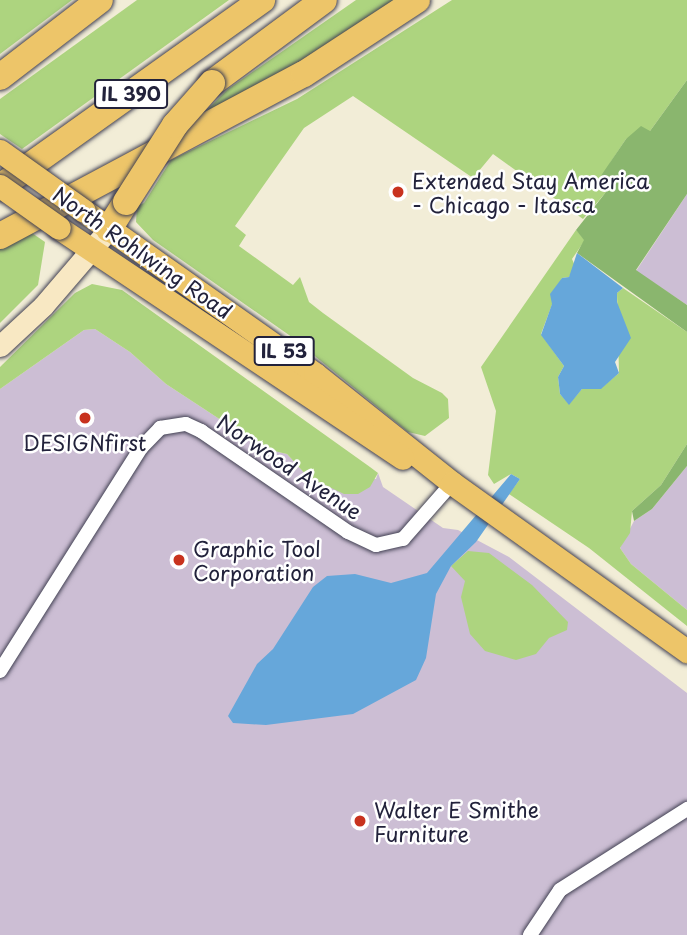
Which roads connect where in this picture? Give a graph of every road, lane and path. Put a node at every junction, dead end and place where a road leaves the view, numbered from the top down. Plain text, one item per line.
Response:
1 (100, 0) edge
2 (261, 0) edge
3 (324, 0) edge
4 (417, 0) edge
5 (0, 77) edge
6 (0, 151) edge
7 (0, 186) edge
8 (109, 229) junction
9 (0, 236) edge
10 (91, 251) junction
11 (0, 346) edge
12 (452, 483) junction
13 (687, 651) edge
14 (0, 671) edge
15 (687, 809) edge
16 (530, 935) edge

1 - 5 highway
2 - 7 highway, IL 390
3 - 8 highway, bridge
4 - 9 highway
6 - 8 main road, North Rohlwing Road / IL 53, bridge
7 - 10 main road, North Rohlwing Road / IL 53, bridge
8 - 10 main road
8 - 12 main road, North Rohlwing Road / IL 53
10 - 11 main road
10 - 12 main road, North Rohlwing Road / IL 53
12 - 13 main road, North Rohlwing Road / IL 53
12 - 14 street, Norwood Avenue
15 - 16 street

